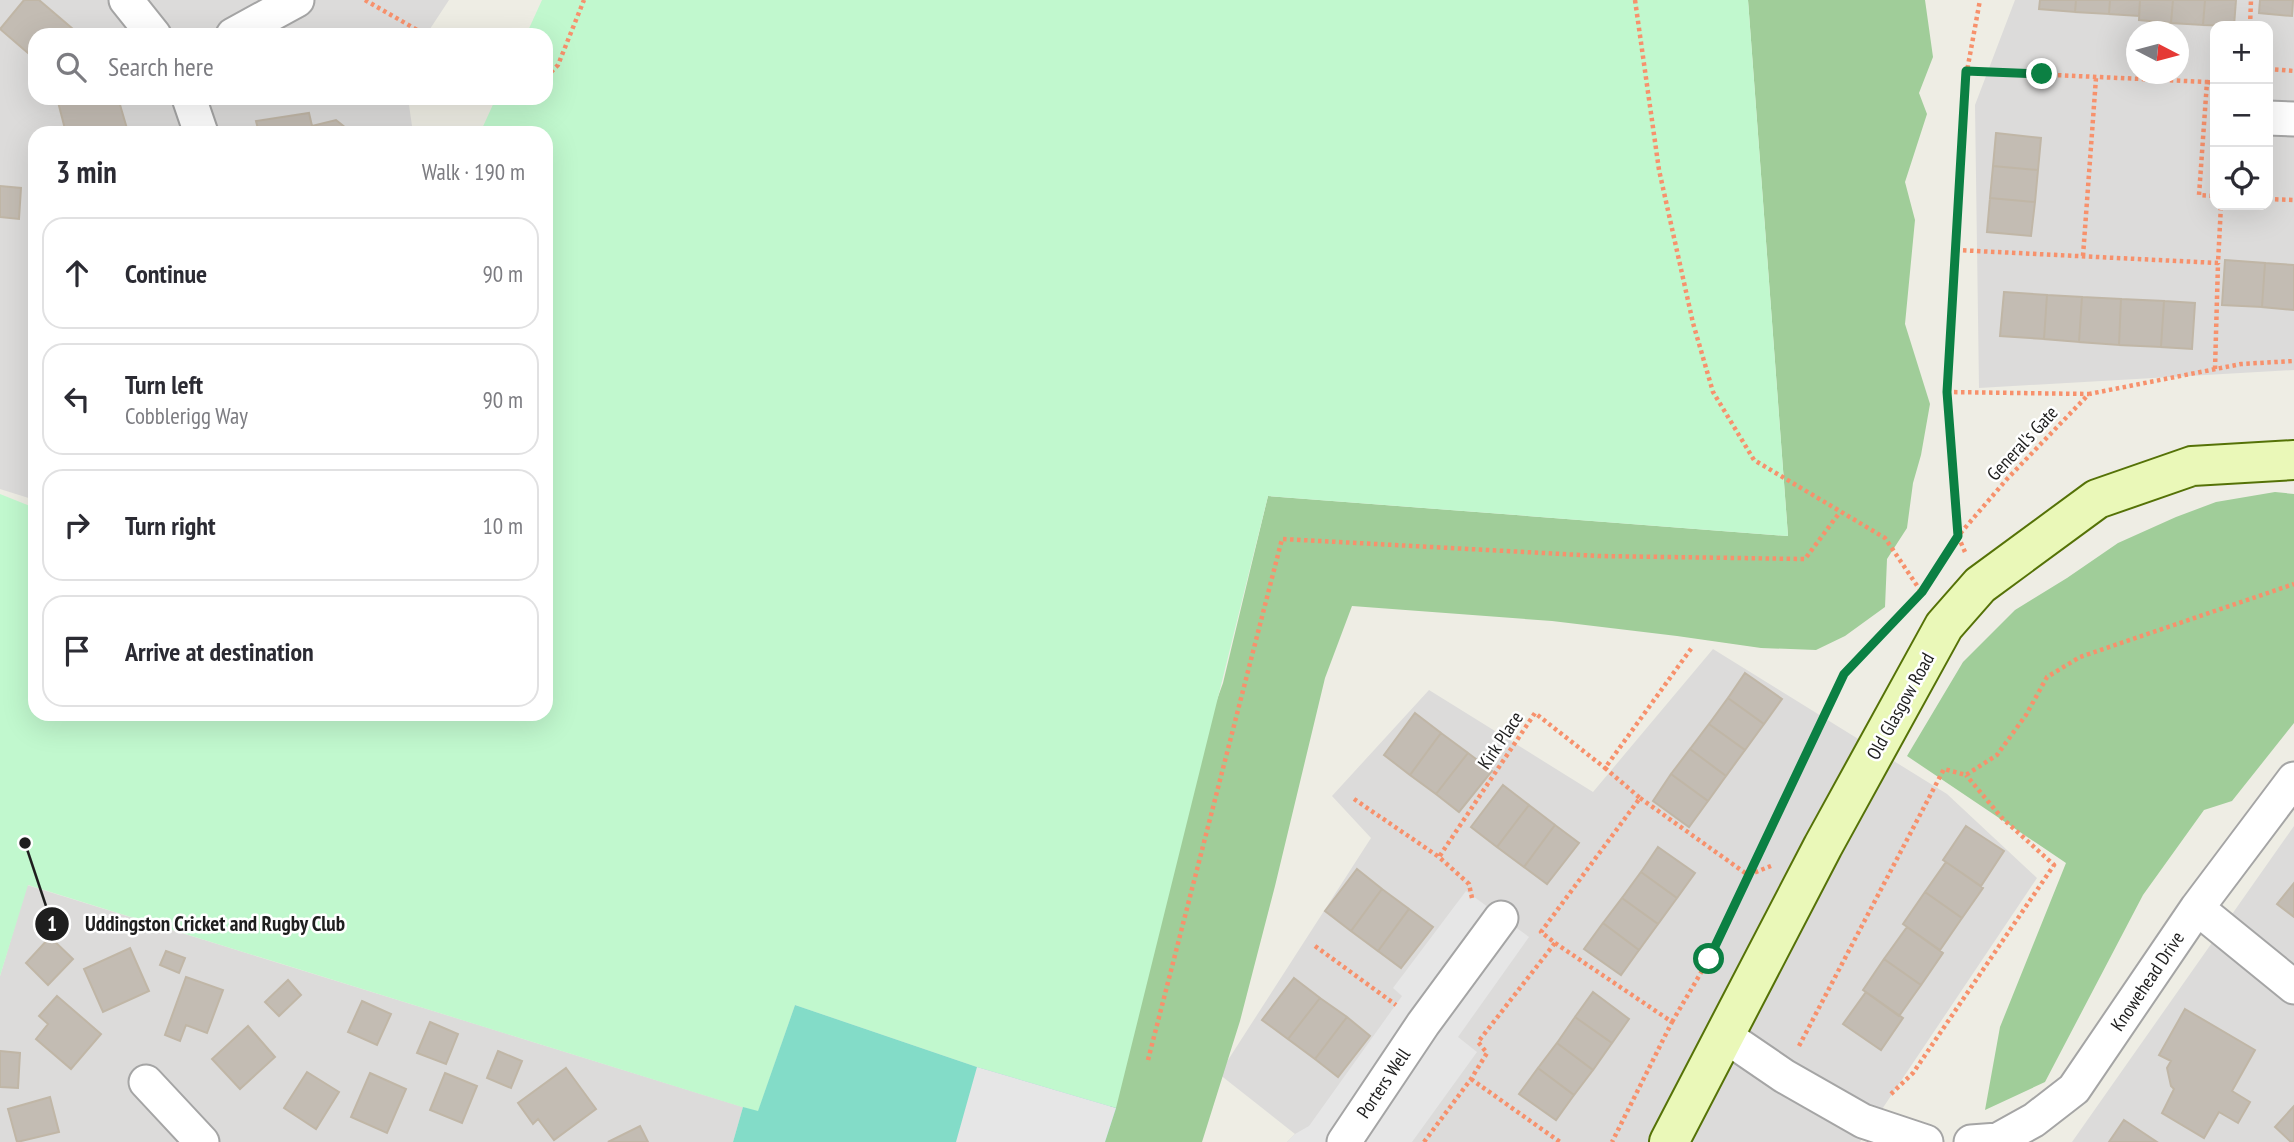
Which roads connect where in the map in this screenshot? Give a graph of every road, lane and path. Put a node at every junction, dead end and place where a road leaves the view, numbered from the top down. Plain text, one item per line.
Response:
1 (126, 0) edge
2 (297, 0) edge
3 (365, 0) edge
4 (584, 0) edge
5 (1980, 0) edge
6 (2251, 0) edge
7 (1633, 1) edge
8 (2250, 21) edge
9 (148, 28) edge
10 (246, 28) edge
11 (414, 28) edge
12 (2273, 69) edge
13 (553, 70) edge
14 (1966, 71) junction
15 (2294, 71) edge
16 (2096, 78) junction
17 (2207, 82) junction
18 (2210, 82) edge
19 (191, 105) edge
20 (2273, 118) edge
21 (2294, 119) edge
22 (199, 126) edge
23 (2210, 195) edge
24 (2273, 199) edge
25 (2294, 200) edge
26 (2221, 210) edge
27 (1956, 250) junction
28 (2083, 256) junction
29 (2218, 263) junction
30 (2294, 361) edge
31 (2214, 369) junction
32 (1947, 392) junction
33 (2089, 394) junction
34 (2294, 460) edge
35 (1840, 512) junction
36 (1958, 536) junction
37 (2294, 584) edge
38 (1980, 585) junction
39 (1922, 592) junction
40 (1944, 626) junction
41 (1693, 646) dead end
42 (1605, 768) junction
43 (1966, 775) junction
44 (2294, 779) edge
45 (1640, 798) junction
46 (1354, 799) dead end
47 (1823, 846) junction
48 (1439, 857) junction
49 (1748, 875) junction
50 (2197, 908) junction
51 (1502, 918) dead end
52 (1555, 943) junction
53 (1315, 946) dead end
54 (1480, 947) junction
55 (2294, 987) edge
56 (1672, 1023) junction
57 (1423, 1024) junction
58 (1724, 1035) junction
59 (1148, 1060) dead end
60 (1784, 1076) junction
61 (1471, 1079) junction
62 (146, 1082) dead end
63 (1863, 1121) junction
64 (202, 1142) edge
65 (1344, 1142) edge
66 (1424, 1142) edge
67 (1560, 1142) edge
68 (1612, 1142) edge
69 (1670, 1142) edge
70 (1926, 1142) edge
71 (1971, 1142) edge

1 - 9 street
2 - 10 street
3 - 11 path
4 - 13 path
5 - 14 path
6 - 8 path
7 - 35 path
12 - 15 path
14 - 16 path
14 - 27 path
16 - 17 path
16 - 28 path
17 - 18 path
17 - 23 path
19 - 22 street
20 - 21 street
24 - 25 path
26 - 29 path
27 - 28 path
27 - 32 path
28 - 29 path
29 - 31 path
30 - 31 path, General's Gate
31 - 33 path, General's Gate
32 - 33 path, General's Gate
32 - 36 path
33 - 36 path, General's Gate
34 - 38 street, Old Glasgow Road
35 - 39 path
35 - 59 path
36 - 38 path
36 - 39 path, General's Gate
37 - 43 path
38 - 40 street, Old Glasgow Road
39 - 40 path
39 - 49 path, General's Gate
40 - 47 street, Old Glasgow Road
41 - 42 path
42 - 45 path
42 - 48 path, Kirk Place
43 - 60 path
43 - 63 path
44 - 50 street, Knowehead Drive
45 - 49 path
45 - 52 path
46 - 48 path
47 - 49 path
47 - 58 street, Old Glasgow Road
48 - 54 path
49 - 56 path, General's Gate
50 - 55 street
50 - 71 street, Knowehead Drive
51 - 54 street, Porters Well
52 - 56 path
52 - 61 path
53 - 57 path
54 - 57 street, Porters Well
56 - 68 path, General's Gate
57 - 65 street, Porters Well
58 - 60 street
58 - 69 street, Old Glasgow Road
60 - 63 street
61 - 66 path
61 - 67 path
62 - 64 street
63 - 70 street

